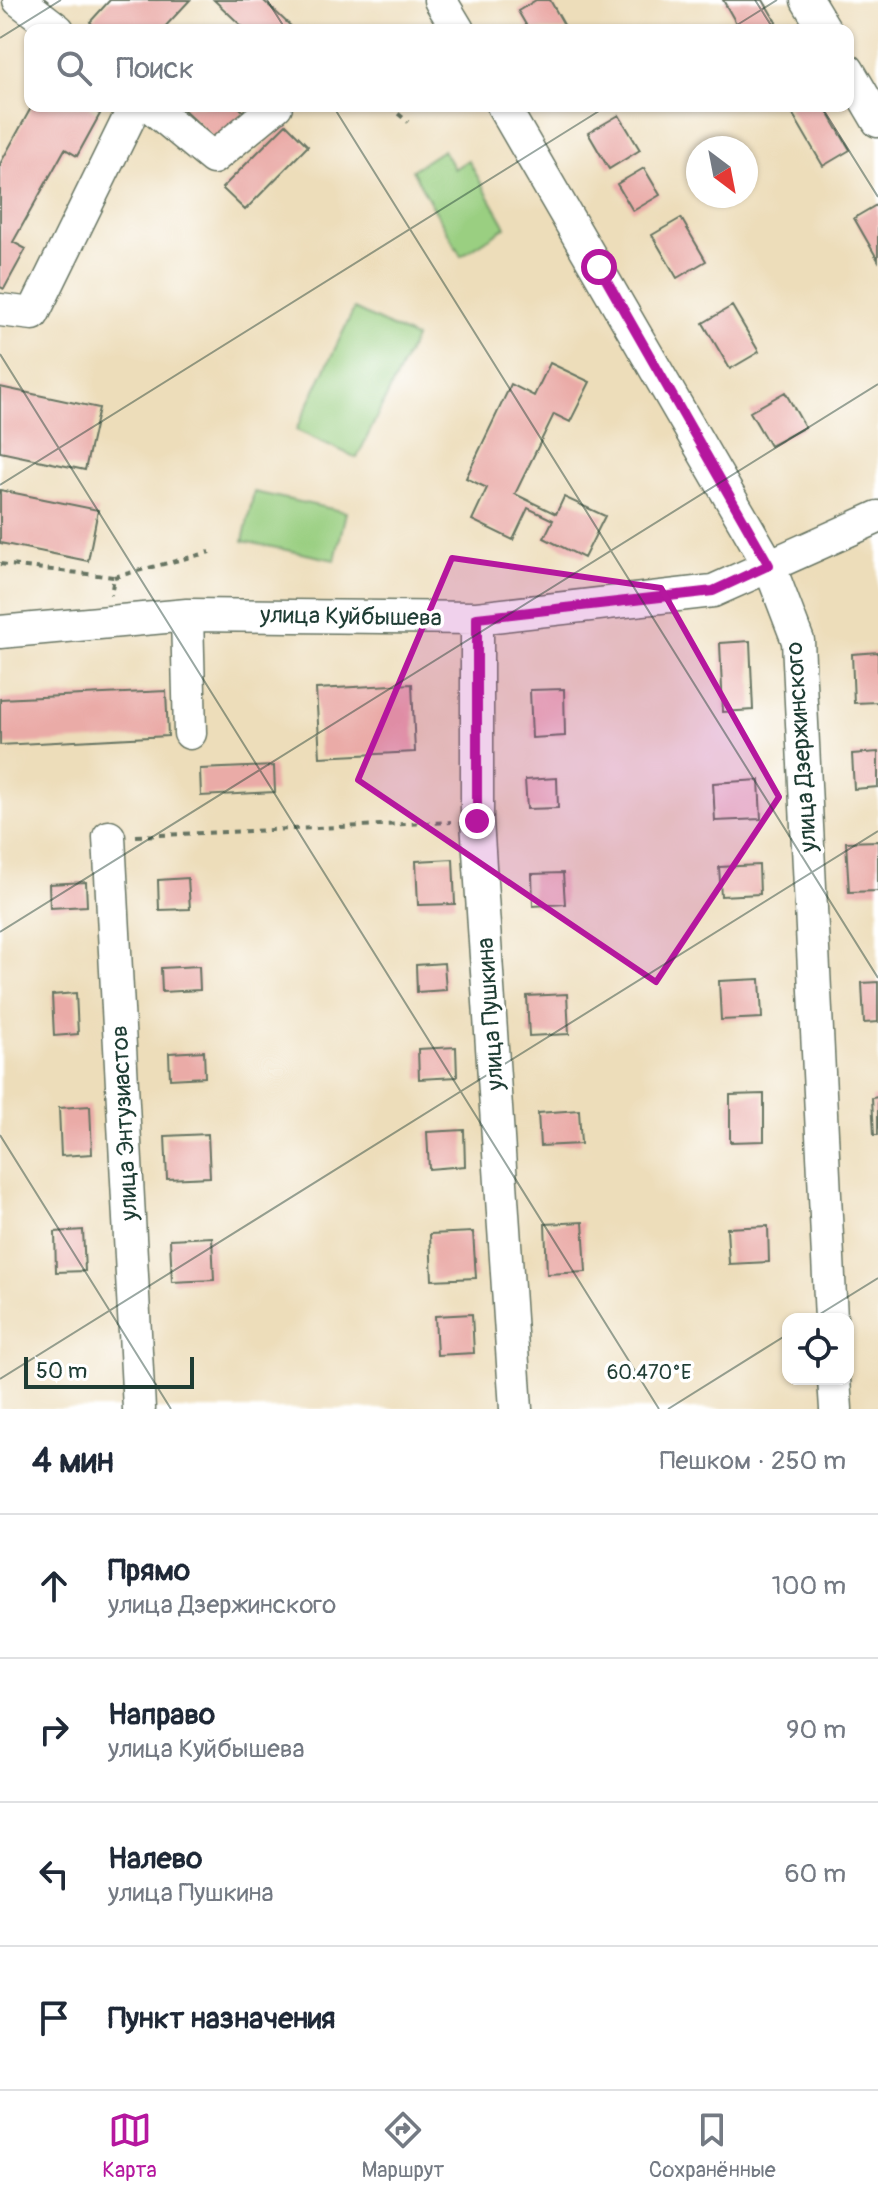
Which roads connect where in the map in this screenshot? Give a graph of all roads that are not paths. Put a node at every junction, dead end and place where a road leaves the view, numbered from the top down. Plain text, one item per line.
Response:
1 (5, 0) edge
2 (19, 0) edge
3 (440, 0) edge
4 (807, 0) edge
5 (0, 10) edge
6 (50, 24) edge
7 (454, 24) edge
8 (821, 24) edge
9 (854, 80) edge
10 (269, 112) edge
11 (507, 112) edge
12 (139, 113) edge
13 (878, 121) edge
14 (0, 310) edge
15 (878, 517) edge
16 (769, 565) junction
17 (187, 615) junction
18 (477, 618) junction
19 (0, 632) edge
20 (190, 733) dead end
21 (109, 837) road end
22 (831, 1313) edge
23 (834, 1385) edge
24 (139, 1409) edge
25 (516, 1409) edge
26 (836, 1409) edge

1 - 5 street
2 - 6 street
3 - 7 street
4 - 8 street
9 - 13 street
10 - 12 street
11 - 16 street, улица Дзержинского
12 - 14 street
15 - 16 street, улица Куйбышева
16 - 18 street, улица Куйбышева
16 - 22 street, улица Дзержинского
17 - 18 street, улица Куйбышева
17 - 19 street, улица Куйбышева
17 - 20 street
18 - 25 street, улица Пушкина
21 - 24 street, улица Энтузиастов
23 - 26 street

